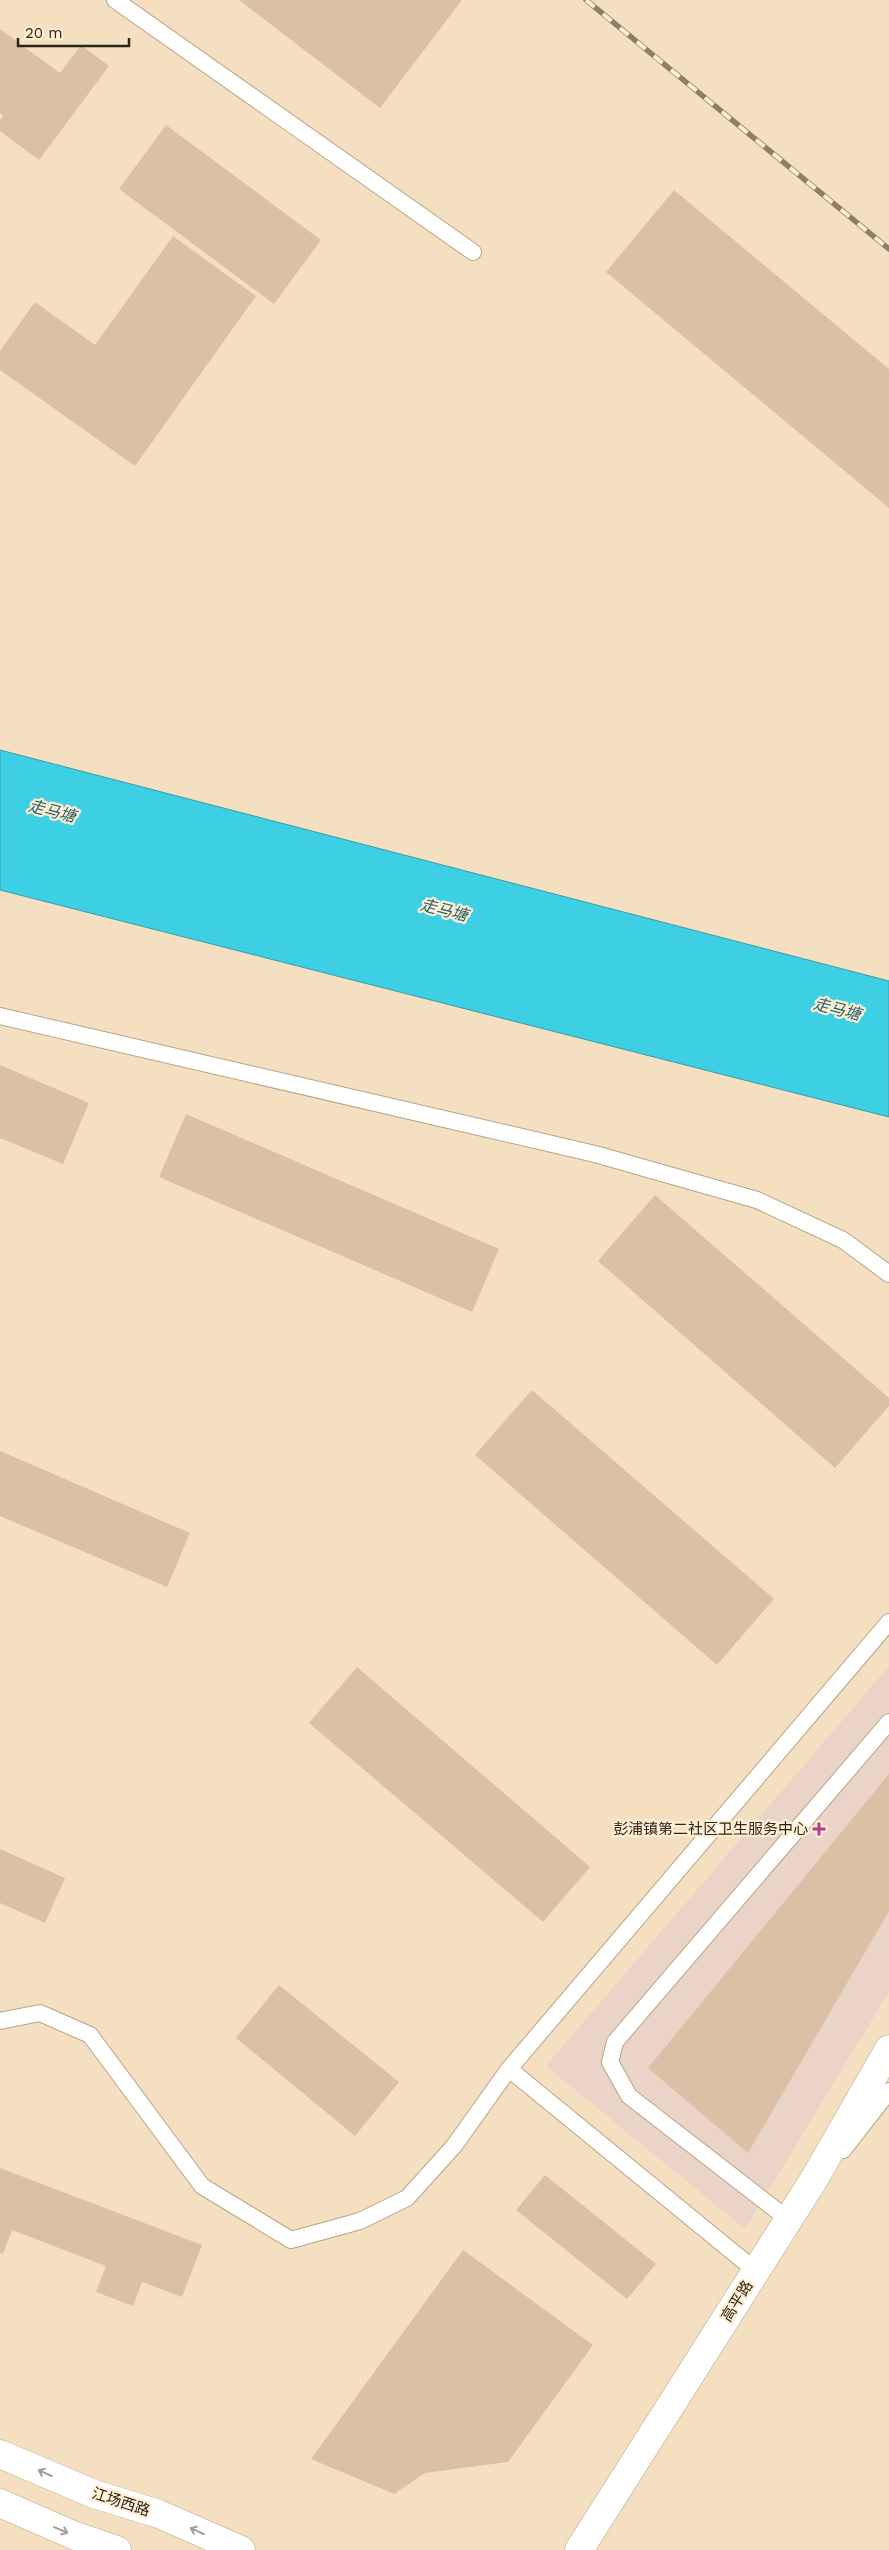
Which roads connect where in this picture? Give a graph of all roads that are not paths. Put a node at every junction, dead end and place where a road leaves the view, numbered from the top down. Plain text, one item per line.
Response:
1 (115, 0) edge
2 (473, 252) dead end
3 (0, 1016) edge
4 (889, 1274) edge
5 (889, 1622) edge
6 (889, 1722) edge
7 (0, 2021) edge
8 (889, 2048) edge
9 (508, 2069) junction
10 (889, 2091) edge
11 (788, 2220) junction
12 (756, 2271) junction
13 (0, 2454) edge
14 (0, 2503) edge
15 (117, 2550) edge
16 (241, 2550) edge
17 (579, 2550) edge

1 - 2 lane
3 - 4 lane
5 - 9 lane
6 - 11 lane
7 - 9 lane
8 - 11 street, 高平路
9 - 12 lane
10 - 11 lane
11 - 12 street, 高平路
12 - 17 street, 高平路
16 -> 13 street, 江场西路
14 -> 15 street

